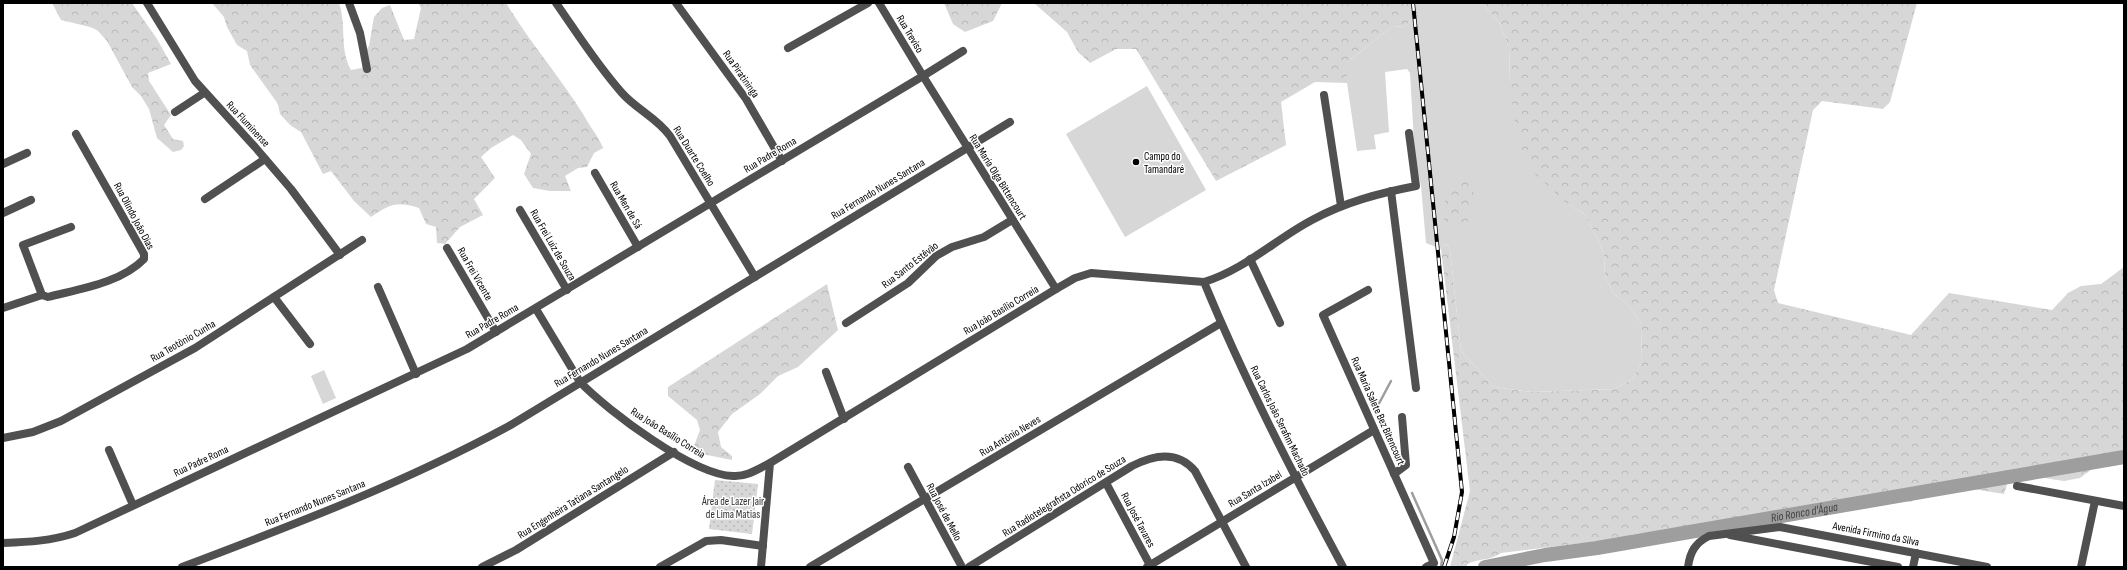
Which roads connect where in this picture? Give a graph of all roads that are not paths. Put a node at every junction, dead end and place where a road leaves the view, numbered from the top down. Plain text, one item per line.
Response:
1 (147, 3) edge
2 (349, 3) edge
3 (556, 3) edge
4 (676, 3) edge
5 (868, 3) edge
6 (879, 3) edge
7 (788, 48) dead end
8 (963, 52) dead end
9 (367, 69) dead end
10 (923, 76) junction
11 (204, 93) junction
12 (1324, 95) dead end
13 (175, 112) dead end
14 (1010, 122) dead end
15 (1408, 133) dead end
16 (76, 134) dead end
17 (967, 148) junction
18 (27, 154) dead end
19 (265, 159) junction
20 (782, 160) junction
21 (3, 164) edge
22 (595, 173) dead end
23 (1391, 191) junction
24 (205, 199) dead end
25 (31, 200) dead end
26 (711, 203) junction
27 (1341, 206) junction
28 (520, 210) dead end
29 (3, 213) edge
30 (1012, 220) junction
31 (71, 227) dead end
32 (362, 240) dead end
33 (638, 247) junction
34 (447, 248) dead end
35 (340, 255) junction
36 (1250, 259) junction
37 (755, 276) junction
38 (1204, 282) junction
39 (378, 287) dead end
40 (1056, 289) junction
41 (566, 290) junction
42 (1368, 290) dead end
43 (42, 295) junction
44 (274, 297) junction
45 (3, 308) edge
46 (536, 309) junction
47 (846, 323) dead end
48 (1221, 323) junction
49 (1280, 323) dead end
50 (496, 332) junction
51 (310, 344) dead end
52 (826, 372) dead end
53 (416, 374) junction
54 (580, 382) junction
55 (1416, 388) dead end
56 (1402, 417) dead end
57 (844, 419) junction
58 (1374, 430) junction
59 (3, 438) edge
60 (109, 450) dead end
61 (674, 452) junction
62 (770, 463) junction
63 (908, 467) dead end
64 (1394, 474) junction
65 (1295, 478) junction
66 (1106, 483) junction
67 (2017, 486) dead end
68 (925, 499) junction
69 (2095, 501) junction
70 (133, 505) junction
71 (2124, 506) edge
72 (1222, 522) junction
73 (1723, 534) junction
74 (3, 543) edge
75 (763, 546) junction
76 (1916, 553) junction
77 (1150, 566) edge
78 (182, 567) edge
79 (482, 567) edge
80 (660, 567) edge
81 (761, 567) edge
82 (810, 567) edge
83 (962, 567) edge
84 (969, 567) edge
85 (1246, 567) edge
86 (1342, 567) edge
87 (1426, 567) edge
88 (1688, 567) edge
89 (1898, 567) edge
90 (1914, 567) edge
91 (1987, 567) edge
92 (2081, 567) edge

1 - 11 street, Rua Fluminense
2 - 9 street
3 - 26 street, Rua Duarte Coelho
4 - 20 street, Rua Piratininga
5 - 7 street
6 - 10 street, Rua Treviso
8 - 10 street, Rua Padre Roma
10 - 17 street, Rua Maria Olga Bittencourt
10 - 20 street, Rua Padre Roma
11 - 13 street
11 - 19 street, Rua Fluminense
12 - 27 street
14 - 17 street, Rua Fernando Nunes Santana
15 - 23 street, Rua João Basílio Correia
16 - 43 street, Rua Olindo João Dias
17 - 30 street, Rua Maria Olga Bittencourt
17 - 37 street, Rua Fernando Nunes Santana
18 - 21 street
19 - 24 street
19 - 35 street, Rua Fluminense
20 - 26 street, Rua Padre Roma
22 - 33 street, Rua Men de Sá
23 - 27 street, Rua João Basílio Correia
23 - 55 street
25 - 29 street
26 - 33 street, Rua Padre Roma
26 - 37 street, Rua Duarte Coelho
27 - 36 street, Rua João Basílio Correia
28 - 41 street, Rua Frei Luiz de Souza
30 - 40 street, Rua Maria Olga Bittencourt
30 - 47 street, Rua Santo Estêvão
31 - 43 street
32 - 35 street, Rua Teotônio Cunha
33 - 41 street, Rua Padre Roma
34 - 50 street, Rua Frei Vicente
35 - 44 street, Rua Teotônio Cunha
36 - 38 street, Rua João Basílio Correia
36 - 49 street
37 - 54 street, Rua Fernando Nunes Santana
38 - 40 street, Rua João Basílio Correia
38 - 48 street, Rua Carlos João Serafim Machado
39 - 53 street
40 - 57 street, Rua João Basílio Correia
41 - 46 street, Rua Padre Roma
42 - 58 street, Rua Maria Salete Bez Bitencourt
43 - 45 street, Rua Olindo João Dias
44 - 51 street
44 - 59 street, Rua Teotônio Cunha
46 - 50 street, Rua Padre Roma
46 - 54 street, Rua João Basílio Correia
48 - 65 street, Rua Carlos João Serafim Machado
48 - 68 street, Rua Antônio Neves
50 - 53 street, Rua Padre Roma
52 - 57 street
53 - 70 street, Rua Padre Roma
54 - 61 street, Rua João Basílio Correia
54 - 78 street, Rua Fernando Nunes Santana
56 - 64 street
57 - 62 street, Rua João Basílio Correia
58 - 64 street, Rua Maria Salete Bez Bitencourt
58 - 65 street, Rua Santa Izabel
60 - 70 street
61 - 62 street, Rua João Basílio Correia
61 - 79 street, Rua Engenheira Tatiana Santangelo
62 - 75 street
63 - 68 street, Rua José de Mello
64 - 87 street, Rua Maria Salete Bez Bitencourt
65 - 72 street, Rua Santa Izabel
65 - 86 street, Rua Carlos João Serafim Machado
66 - 72 street, Rua Radiotelegrafista Odorico de Souza
66 - 77 street, Rua José Tavares
66 - 84 street, Rua Radiotelegrafista Odorico de Souza
67 - 69 street
68 - 82 street, Rua Antônio Neves
68 - 83 street, Rua José de Mello
69 - 71 street
69 - 92 street
70 - 74 street, Rua Padre Roma
72 - 77 street, Rua Santa Izabel
72 - 85 street
73 - 76 street, Avenida Firmino da Silva
73 - 88 street, Avenida Firmino da Silva
73 - 89 street
75 - 80 street
75 - 81 street
76 - 90 street
76 - 91 street, Avenida Firmino da Silva

